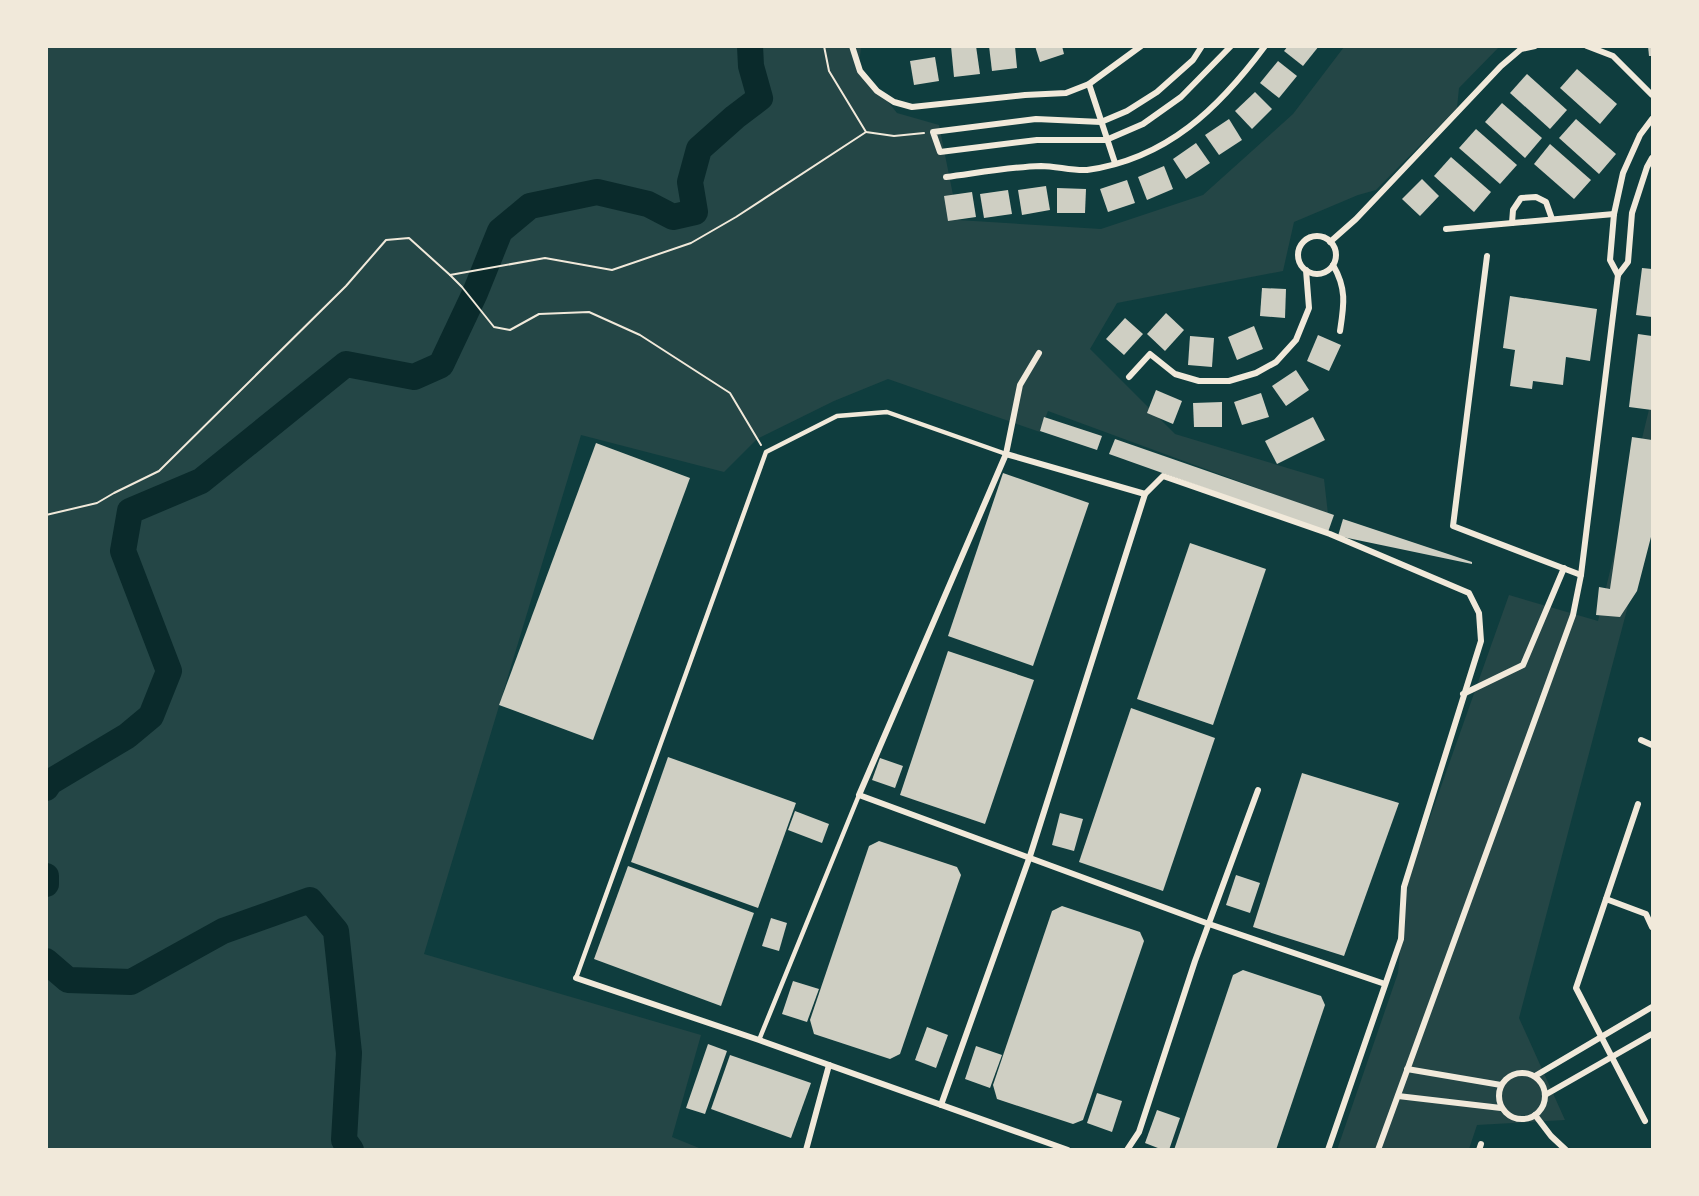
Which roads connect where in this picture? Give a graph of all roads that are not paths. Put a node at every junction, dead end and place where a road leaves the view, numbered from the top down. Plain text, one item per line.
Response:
1 (852, 46) edge
2 (1140, 46) edge
3 (1202, 46) edge
4 (1231, 46) edge
5 (1265, 46) edge
6 (1535, 46) edge
7 (1587, 46) edge
8 (1089, 84) junction
9 (1653, 95) edge
10 (1653, 119) edge
11 (1101, 122) junction
12 (1106, 140) junction
13 (1653, 158) edge
14 (1114, 163) junction
15 (1650, 168) edge
16 (946, 177) dead end
17 (1614, 214) junction
18 (1552, 219) junction
19 (1512, 223) junction
20 (1446, 229) dead end
21 (1330, 242) junction
22 (1487, 256) dead end
23 (1333, 265) junction
24 (1306, 270) junction
25 (1618, 274) junction
26 (1340, 331) dead end
27 (1039, 353) dead end
28 (1129, 377) dead end
29 (1006, 454) junction
30 (1145, 494) junction
31 (1564, 568) junction
32 (1581, 574) junction
33 (1463, 694) junction
34 (1641, 740) dead end
35 (1653, 745) edge
36 (1258, 790) dead end
37 (859, 795) junction
38 (1638, 804) dead end
39 (1030, 856) junction
40 (1606, 899) junction
41 (1209, 924) junction
42 (1653, 927) edge
43 (576, 978) joint
44 (1385, 984) junction
45 (1653, 1007) edge
46 (1653, 1034) edge
47 (1600, 1037) junction
48 (759, 1040) junction
49 (1611, 1058) junction
50 (829, 1065) junction
51 (1407, 1070) junction
52 (1535, 1076) junction
53 (1501, 1084) junction
54 (1545, 1095) junction
55 (1398, 1096) junction
56 (941, 1105) junction
57 (1501, 1107) junction
58 (1535, 1115) junction
59 (1645, 1121) dead end
60 (806, 1149) edge
61 (1068, 1149) edge
62 (1127, 1149) edge
63 (1328, 1149) edge
64 (1378, 1149) edge
65 (1566, 1149) edge

1 - 8 street
2 - 8 street
3 - 11 street
4 - 12 street
5 - 14 street
6 - 21 street
7 - 9 street
8 - 11 street
10 - 17 street
11 - 12 street
11 - 12 street
12 - 14 street
13 - 15 street
14 - 16 street
15 - 25 street
17 - 18 street
17 - 25 street
18 - 19 street
18 - 19 street
19 - 20 street
21 - 23 street
21 - 24 street
22 - 31 street
23 - 24 street
23 - 26 street
24 - 28 street
25 - 32 street
27 - 29 street
29 - 30 street
29 - 37 street
29 - 43 lane
30 - 33 street
30 - 39 street
31 - 32 street
31 - 33 street
32 - 51 street
33 - 44 street
34 - 35 street
36 - 41 street
37 - 39 street
37 - 48 lane
38 - 40 street
39 - 41 street
39 - 56 street
40 - 42 street
40 - 47 street
41 - 44 street
41 - 62 street
43 - 48 street
44 - 63 street
45 - 47 street
46 - 49 street
47 - 49 street
47 - 52 street
48 - 50 street
49 - 54 street
49 - 59 street
50 - 56 street
50 - 60 street
51 - 53 street
51 - 55 street
52 - 53 street
52 - 54 street
53 - 57 street
54 - 58 street
55 - 57 street
55 - 64 street
56 - 61 street
57 - 58 street
58 - 65 street

